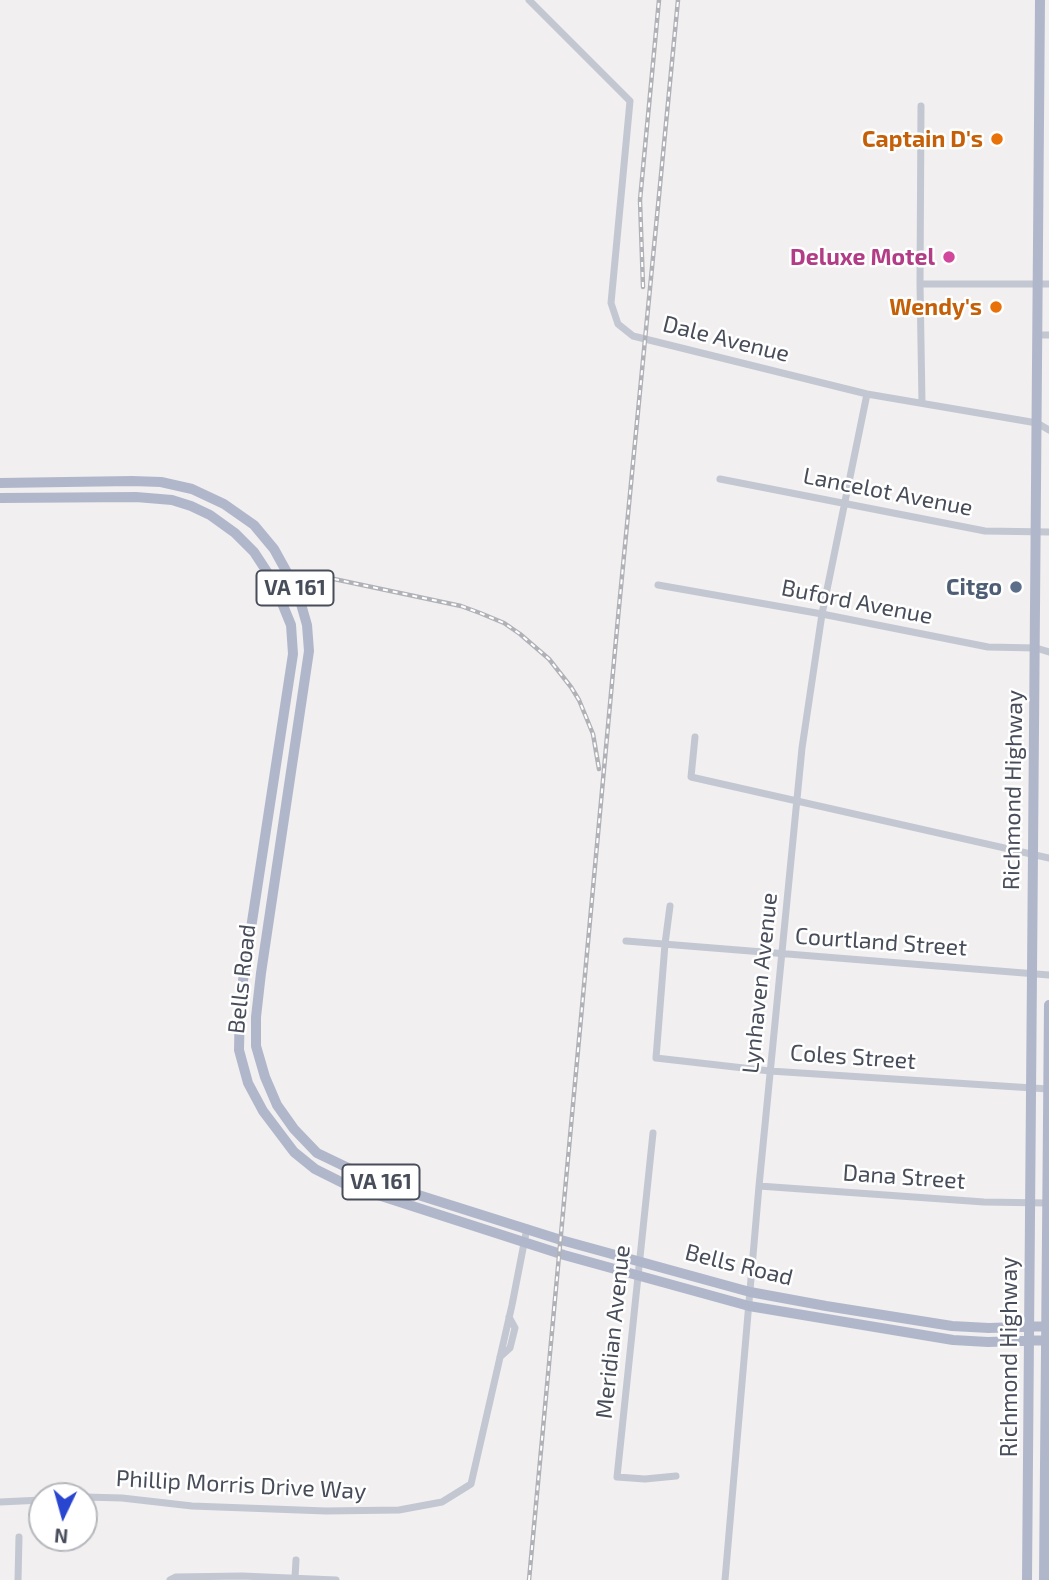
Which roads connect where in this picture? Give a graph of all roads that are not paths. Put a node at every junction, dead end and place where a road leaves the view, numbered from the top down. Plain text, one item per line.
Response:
1 (529, 0) edge
2 (1040, 0) edge
3 (921, 106) dead end
4 (1044, 110) edge
5 (920, 284) junction
6 (1044, 284) edge
7 (1043, 335) edge
8 (867, 394) junction
9 (922, 403) junction
10 (1037, 423) junction
11 (1049, 430) edge
12 (720, 478) dead end
13 (66, 482) junction
14 (0, 483) edge
15 (67, 497) junction
16 (0, 498) edge
17 (846, 503) junction
18 (1036, 532) junction
19 (1049, 532) edge
20 (658, 585) dead end
21 (822, 614) junction
22 (1036, 648) junction
23 (1049, 652) edge
24 (284, 717) junction
25 (299, 719) junction
26 (695, 737) dead end
27 (797, 802) junction
28 (1033, 854) junction
29 (1049, 858) edge
30 (670, 906) dead end
31 (253, 919) junction
32 (268, 922) junction
33 (626, 941) dead end
34 (665, 944) junction
35 (782, 954) junction
36 (1033, 973) junction
37 (1049, 975) edge
38 (1049, 1005) edge
39 (770, 1071) junction
40 (1032, 1088) junction
41 (1048, 1089) edge
42 (653, 1133) dead end
43 (759, 1186) junction
44 (410, 1192) junction
45 (404, 1203) junction
46 (1031, 1203) junction
47 (1047, 1203) edge
48 (527, 1228) junction
49 (524, 1242) junction
50 (639, 1261) junction
51 (637, 1276) junction
52 (750, 1292) junction
53 (749, 1306) junction
54 (1048, 1326) edge
55 (1030, 1327) junction
56 (1048, 1340) edge
57 (1030, 1341) junction
58 (676, 1476) dead end
59 (98, 1497) edge
60 (28, 1501) edge
61 (0, 1502) edge
62 (19, 1537) dead end
63 (296, 1560) dead end
64 (173, 1578) edge
65 (242, 1578) edge
66 (295, 1578) junction
67 (18, 1580) edge
68 (336, 1580) edge
69 (725, 1580) edge
70 (1027, 1580) edge
71 (1044, 1580) edge

1 - 8 street, Dale Avenue
2 - 4 main road, Richmond Highway
3 - 5 street
4 - 6 main road, Richmond Highway
5 - 6 street
5 - 9 street
6 - 7 main road, Richmond Highway
7 - 10 main road, Richmond Highway
8 - 9 street, Dale Avenue
8 - 17 street, Lynhaven Avenue
9 - 10 street, Dale Avenue
10 - 11 street, Dale Avenue
10 - 18 main road, Richmond Highway
12 - 17 street, Lancelot Avenue
13 - 14 main road, Bells Road / VA 161
13 - 15 main road
13 - 25 main road, Bells Road / VA 161
15 - 16 main road, Bells Road / VA 161
15 - 24 main road, Bells Road / VA 161
17 - 18 street, Lancelot Avenue
17 - 21 street, Lynhaven Avenue
18 - 19 street, Lancelot Avenue
18 - 22 main road, Richmond Highway
20 - 21 street, Buford Avenue
21 - 22 street, Buford Avenue
21 - 27 street, Lynhaven Avenue
22 - 23 street, Buford Avenue
22 - 28 main road, Richmond Highway
24 - 25 main road
24 - 31 main road, Bells Road / VA 161
25 - 32 main road, Bells Road / VA 161
26 - 27 street
27 - 28 street
27 - 35 street, Lynhaven Avenue
28 - 29 street
28 - 36 main road, Richmond Highway
30 - 34 street
31 - 32 main road
31 - 45 main road, Bells Road / VA 161
32 - 44 main road, Bells Road / VA 161
33 - 34 street, Courtland Street
34 - 35 street, Courtland Street
34 - 39 street, Coles Street
35 - 36 street, Courtland Street
35 - 39 street, Lynhaven Avenue
36 - 37 street, Courtland Street
36 - 40 main road, Richmond Highway
38 - 41 main road, Richmond Highway
39 - 40 street, Coles Street
39 - 43 street, Lynhaven Avenue
40 - 41 street, Coles Street
40 - 46 main road, Richmond Highway
41 - 47 main road, Richmond Highway
42 - 50 street, Meridian Avenue
43 - 46 street, Dana Street
43 - 52 street, Lynhaven Avenue
44 - 45 main road
44 - 48 main road, Bells Road / VA 161
45 - 49 main road, Bells Road / VA 161
46 - 47 street, Dana Street
46 - 55 main road, Richmond Highway
47 - 54 main road, Richmond Highway
48 - 49 street, Phillip Morris Drive Way
48 - 50 main road, Bells Road / VA 161
49 - 51 main road, Bells Road / VA 161
49 - 59 street, Phillip Morris Drive Way
50 - 51 street, Meridian Avenue
50 - 52 main road, Bells Road / VA 161
51 - 53 main road, Bells Road / VA 161
51 - 58 street, Meridian Avenue
52 - 53 street, Lynhaven Avenue
52 - 55 main road, Bells Road / VA 161
53 - 57 main road, Bells Road / VA 161
53 - 69 street, Lynhaven Avenue
54 - 55 main road, Bells Road / VA 161
54 - 56 main road, Richmond Highway
55 - 57 main road, Richmond Highway
56 - 57 main road, Bells Road / VA 161
56 - 71 main road, Richmond Highway
57 - 70 main road, Richmond Highway
60 - 61 street
62 - 67 street
63 - 66 street
64 - 65 street
65 - 66 street
66 - 68 street

